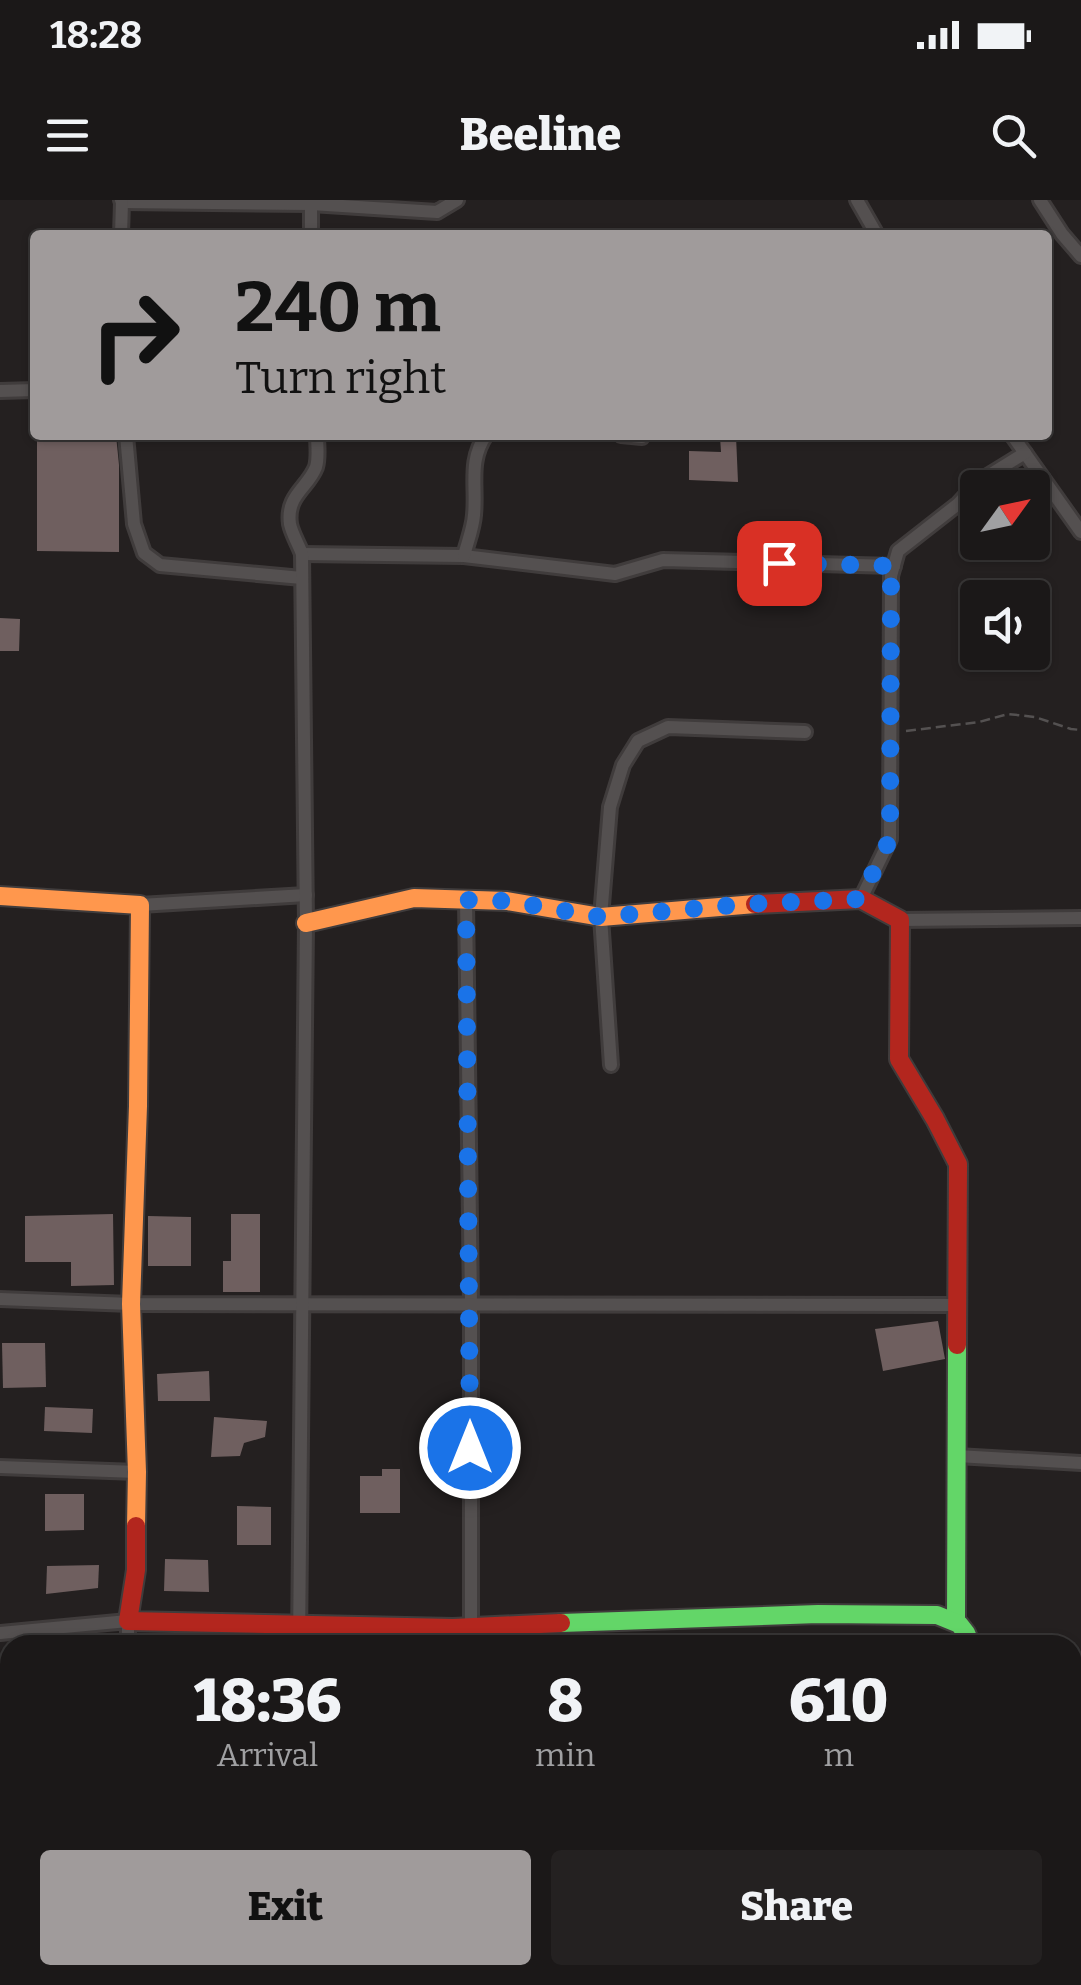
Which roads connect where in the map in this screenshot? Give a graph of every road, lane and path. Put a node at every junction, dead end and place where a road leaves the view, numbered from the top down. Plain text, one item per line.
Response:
1 (457, 200) edge
2 (857, 200) edge
3 (1040, 200) edge
4 (122, 201) edge
5 (311, 202) edge
6 (122, 230) edge
7 (310, 230) edge
8 (874, 230) edge
9 (1081, 256) edge
10 (30, 390) edge
11 (0, 391) edge
12 (126, 440) edge
13 (317, 440) edge
14 (483, 440) edge
15 (1016, 440) edge
16 (1025, 453) junction
17 (1081, 532) edge
18 (302, 554) junction
19 (464, 556) junction
20 (894, 566) junction
21 (302, 578) junction
22 (1081, 730) edge
23 (805, 732) dead end
24 (892, 733) junction
25 (306, 895) junction
26 (0, 896) edge
27 (860, 899) junction
28 (466, 900) junction
29 (140, 906) junction
30 (601, 917) junction
31 (1081, 918) edge
32 (900, 920) junction
33 (306, 923) junction
34 (612, 1065) dead end
35 (0, 1299) edge
36 (131, 1304) junction
37 (957, 1304) junction
38 (303, 1305) junction
39 (471, 1305) junction
40 (957, 1456) junction
41 (1081, 1463) edge
42 (0, 1467) edge
43 (137, 1472) junction
44 (956, 1620) junction
45 (128, 1621) junction
46 (298, 1623) junction
47 (470, 1626) junction
48 (0, 1633) edge
49 (128, 1635) edge
50 (299, 1635) edge
51 (968, 1635) edge

1 - 5 street
2 - 8 street
3 - 9 street
4 - 5 street
4 - 6 street
5 - 7 street
10 - 11 street
12 - 21 street
13 - 18 street
14 - 19 street
15 - 16 street
16 - 17 street
16 - 20 street
18 - 19 street
18 - 21 street
19 - 20 street
20 - 24 street
21 - 25 street
22 - 24 path
23 - 30 street
24 - 27 street
25 - 29 street
25 - 33 street
26 - 29 street
27 - 30 street
27 - 32 street
28 - 30 street
28 - 33 street
28 - 39 street
29 - 36 street
30 - 34 street
31 - 32 street
32 - 37 street
33 - 38 street
35 - 36 street
36 - 38 street
36 - 43 street
37 - 39 street
37 - 40 street
38 - 39 street
38 - 46 street
39 - 47 street
40 - 41 street
40 - 44 street
42 - 43 street
43 - 45 street
44 - 47 street
44 - 51 street
45 - 46 street
45 - 48 street
45 - 49 street
46 - 47 street
46 - 50 street

